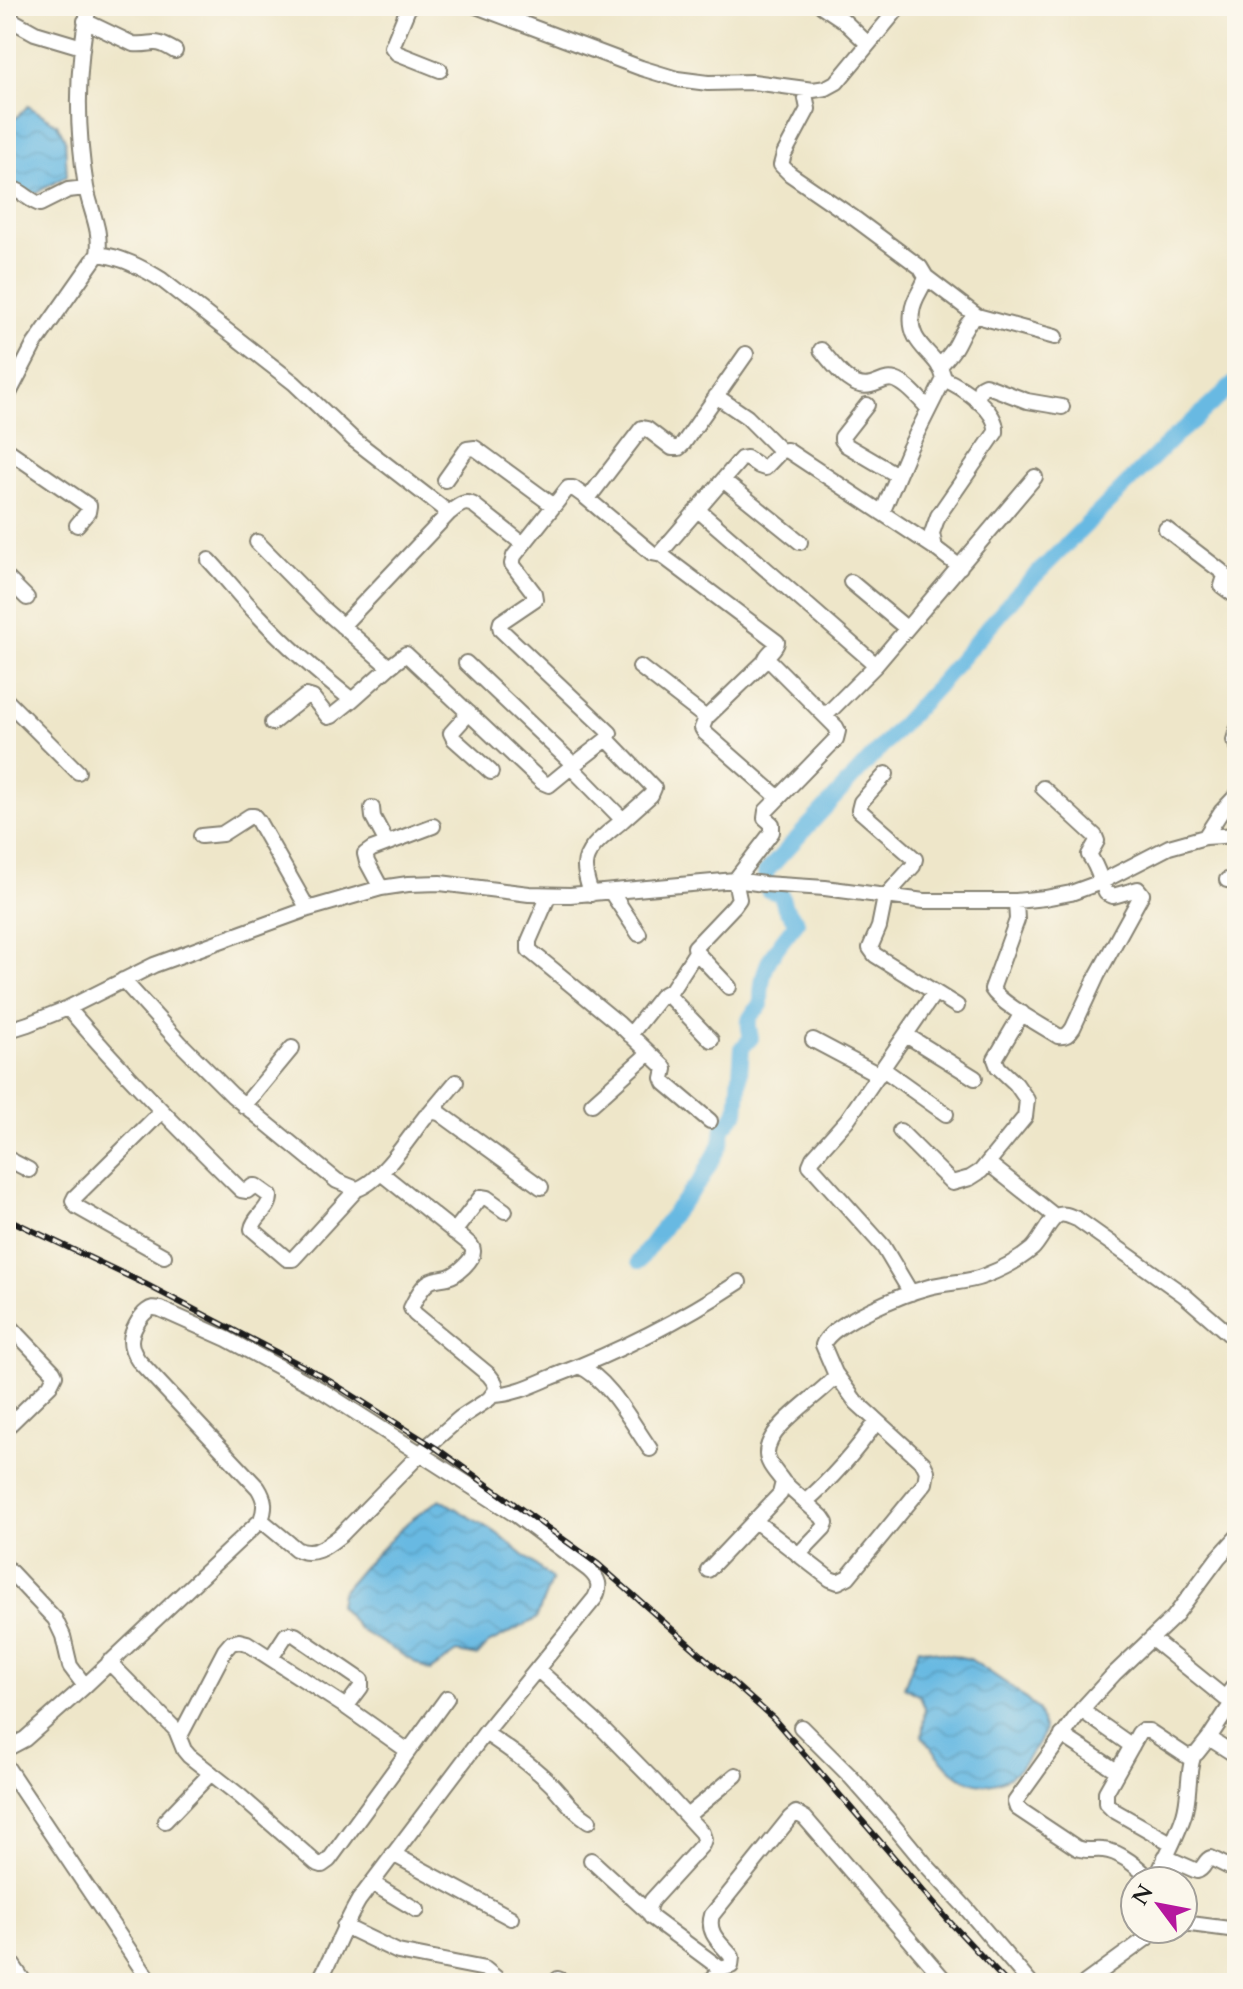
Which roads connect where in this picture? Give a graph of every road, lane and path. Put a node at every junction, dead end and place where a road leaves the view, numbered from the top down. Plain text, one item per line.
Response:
1 (409, 6) edge
2 (476, 6) edge
3 (522, 6) edge
4 (822, 6) edge
5 (900, 6) edge
6 (87, 14) edge
7 (6, 17) edge
8 (515, 20) junction
9 (868, 44) junction
10 (82, 47) junction
11 (175, 51) dead end
12 (440, 70) dead end
13 (804, 89) junction
14 (86, 188) junction
15 (6, 190) edge
16 (98, 254) junction
17 (926, 277) junction
18 (977, 316) junction
19 (1055, 337) dead end
20 (821, 350) dead end
21 (746, 354) dead end
22 (942, 373) junction
23 (10, 380) edge
24 (716, 396) junction
25 (6, 399) edge
26 (977, 401) junction
27 (867, 405) dead end
28 (1062, 407) dead end
29 (929, 409) junction
30 (6, 449) edge
31 (781, 451) junction
32 (897, 475) junction
33 (1035, 477) dead end
34 (445, 480) dead end
35 (723, 480) junction
36 (584, 496) junction
37 (554, 506) junction
38 (698, 510) junction
39 (449, 513) junction
40 (882, 513) junction
41 (77, 525) dead end
42 (1166, 529) dead end
43 (257, 542) dead end
44 (800, 542) dead end
45 (523, 544) junction
46 (935, 548) junction
47 (662, 555) junction
48 (209, 560) dead end
49 (960, 567) junction
50 (6, 577) edge
51 (851, 582) dead end
52 (1237, 597) edge
53 (27, 598) dead end
54 (342, 626) junction
55 (906, 628) junction
56 (765, 661) junction
57 (466, 663) dead end
58 (876, 665) junction
59 (389, 667) junction
60 (640, 667) dead end
61 (6, 700) edge
62 (352, 700) junction
63 (469, 713) junction
64 (825, 716) junction
65 (706, 718) junction
66 (272, 723) dead end
67 (1237, 730) edge
68 (607, 739) junction
69 (1237, 745) edge
70 (572, 766) junction
71 (78, 772) dead end
72 (491, 772) dead end
73 (886, 774) dead end
74 (1043, 788) dead end
75 (1237, 795) edge
76 (779, 798) junction
77 (372, 808) dead end
78 (623, 820) junction
79 (433, 826) dead end
80 (1237, 835) edge
81 (201, 836) dead end
82 (1205, 837) junction
83 (387, 843) junction
84 (735, 880) junction
85 (1101, 882) junction
86 (381, 888) junction
87 (611, 892) junction
88 (591, 894) junction
89 (549, 895) junction
90 (885, 897) junction
91 (1016, 901) junction
92 (308, 909) junction
93 (639, 934) dead end
94 (696, 952) junction
95 (123, 980) junction
96 (729, 987) dead end
97 (935, 992) junction
98 (669, 994) junction
99 (957, 1006) dead end
100 (68, 1008) junction
101 (1022, 1013) junction
102 (6, 1031) edge
103 (630, 1035) junction
104 (906, 1035) junction
105 (711, 1040) dead end
106 (813, 1040) dead end
107 (292, 1048) dead end
108 (649, 1053) junction
109 (881, 1072) junction
110 (975, 1078) dead end
111 (456, 1082) dead end
112 (592, 1104) dead end
113 (244, 1106) junction
114 (161, 1112) junction
115 (430, 1113) junction
116 (946, 1114) dead end
117 (710, 1121) dead end
118 (900, 1131) dead end
119 (6, 1158) edge
120 (988, 1163) junction
121 (29, 1170) dead end
122 (381, 1173) junction
123 (541, 1187) dead end
124 (357, 1189) junction
125 (505, 1211) dead end
126 (1056, 1217) junction
127 (454, 1232) junction
128 (164, 1256) dead end
129 (739, 1282) dead end
130 (911, 1293) junction
131 (6, 1322) edge
132 (1237, 1341) edge
133 (579, 1366) junction
134 (835, 1373) junction
135 (494, 1395) junction
136 (877, 1421) junction
137 (7, 1424) edge
138 (650, 1449) dead end
139 (420, 1453) junction
140 (783, 1482) junction
141 (805, 1502) junction
142 (261, 1520) junction
143 (755, 1521) junction
144 (1237, 1537) edge
145 (798, 1555) junction
146 (6, 1567) edge
147 (708, 1570) dead end
148 (1152, 1639) junction
149 (271, 1658) junction
150 (109, 1662) junction
151 (537, 1669) junction
152 (1237, 1682) edge
153 (85, 1686) junction
154 (447, 1698) dead end
155 (1231, 1703) edge
156 (346, 1707) junction
157 (1081, 1710) junction
158 (801, 1727) dead end
159 (485, 1733) junction
160 (1062, 1735) junction
161 (180, 1736) junction
162 (1209, 1738) junction
163 (1132, 1746) junction
164 (6, 1749) edge
165 (408, 1751) junction
166 (1237, 1756) edge
167 (1193, 1757) junction
168 (6, 1766) edge
169 (1117, 1771) junction
170 (211, 1773) junction
171 (736, 1775) dead end
172 (687, 1816) junction
173 (165, 1821) dead end
174 (589, 1821) dead end
175 (1168, 1850) junction
176 (393, 1854) junction
177 (591, 1860) dead end
178 (1132, 1865) edge
179 (1161, 1865) edge
180 (1237, 1871) edge
181 (372, 1883) junction
182 (417, 1910) dead end
183 (648, 1912) junction
184 (511, 1918) dead end
185 (1199, 1925) edge
186 (344, 1926) junction
187 (1237, 1930) edge
188 (1137, 1945) edge
189 (6, 1955) edge
190 (721, 1969) junction
191 (25, 1983) edge
192 (151, 1983) edge
193 (318, 1983) edge
194 (498, 1983) edge
195 (554, 1983) edge
196 (568, 1983) edge
197 (709, 1983) edge
198 (947, 1983) edge
199 (1030, 1983) edge
200 (1085, 1983) edge

1 - 12 street
2 - 8 street
3 - 8 street
4 - 9 street
5 - 9 street
6 - 10 street
6 - 11 street
7 - 10 street
8 - 13 street
9 - 13 street
10 - 14 street
13 - 17 street
14 - 15 street
14 - 16 street
16 - 23 street
16 - 39 street
17 - 18 street
17 - 22 street
18 - 19 street
18 - 22 street
20 - 29 street
21 - 24 street
22 - 26 street
22 - 29 street
23 - 25 street
24 - 31 street
24 - 36 street
26 - 28 street
26 - 46 street
27 - 32 street
29 - 32 street
30 - 41 street
31 - 35 street
31 - 40 street
32 - 40 street
33 - 49 street
34 - 37 street
35 - 38 street
35 - 44 street
36 - 37 street
36 - 47 street
37 - 45 street
38 - 47 street
38 - 58 street
39 - 45 street
39 - 54 street
40 - 46 street
42 - 52 street
43 - 54 street
45 - 68 street
46 - 49 street
47 - 56 street
48 - 62 street
49 - 55 street
50 - 53 street
51 - 55 street
54 - 59 street
55 - 58 street
56 - 64 street
56 - 65 street
57 - 70 street
58 - 64 street
59 - 62 street
59 - 63 street
60 - 65 street
61 - 71 street
62 - 66 street
63 - 70 street
63 - 72 street
64 - 76 street
65 - 76 street
67 - 69 street
68 - 70 street
68 - 78 street
70 - 78 street
73 - 90 street
74 - 85 street
75 - 82 street
76 - 84 street
77 - 83 street
78 - 88 street
79 - 83 street
80 - 82 street
81 - 92 street
82 - 85 street
83 - 86 street
84 - 87 street
84 - 90 street
84 - 94 street
85 - 91 street
85 - 101 street
86 - 89 street
86 - 92 street
87 - 88 street
87 - 93 street
88 - 89 street
89 - 103 street
90 - 91 street
90 - 97 street
91 - 101 street
92 - 95 street
94 - 96 street
94 - 98 street
95 - 100 street
95 - 113 street
97 - 99 street
97 - 104 street
98 - 103 street
98 - 105 street
100 - 102 street
100 - 114 street
101 - 120 street
103 - 108 street
104 - 109 street
104 - 110 street
106 - 109 street
107 - 113 street
108 - 112 street
108 - 117 street
109 - 116 street
109 - 130 street
111 - 115 street
113 - 124 street
114 - 124 street
114 - 128 street
115 - 122 street
115 - 123 street
118 - 120 street
119 - 121 street
120 - 126 street
122 - 124 street
122 - 127 street
125 - 127 street
126 - 130 street
126 - 132 street
127 - 135 street
129 - 133 street
130 - 134 street
131 - 137 street
133 - 135 street
133 - 138 street
134 - 136 street
134 - 140 street
135 - 139 street
136 - 141 street
136 - 145 street
139 - 142 street
139 - 142 street
139 - 151 street
140 - 141 street
140 - 143 street
141 - 145 street
142 - 150 street
143 - 145 street
143 - 147 street
144 - 148 street
146 - 153 street
148 - 155 street
148 - 157 street
149 - 156 street
149 - 156 street
149 - 161 street
150 - 153 street
150 - 161 street
151 - 159 street
151 - 172 street
152 - 155 street
153 - 164 street
154 - 165 street
155 - 162 street
156 - 165 street
157 - 160 street
157 - 163 street
158 - 199 street
159 - 174 street
159 - 176 street
160 - 169 street
160 - 178 street
161 - 170 street
162 - 166 street
162 - 167 street
163 - 167 street
163 - 169 street
165 - 170 street
167 - 175 street
168 - 192 street
169 - 175 street
170 - 173 street
171 - 172 street
172 - 183 street
175 - 179 street
175 - 180 street
176 - 181 street
176 - 184 street
177 - 183 street
181 - 182 street
181 - 186 street
183 - 190 street
185 - 187 street
186 - 193 street
186 - 194 street
188 - 200 street
189 - 191 street
190 - 197 street
190 - 198 street
195 - 196 street

